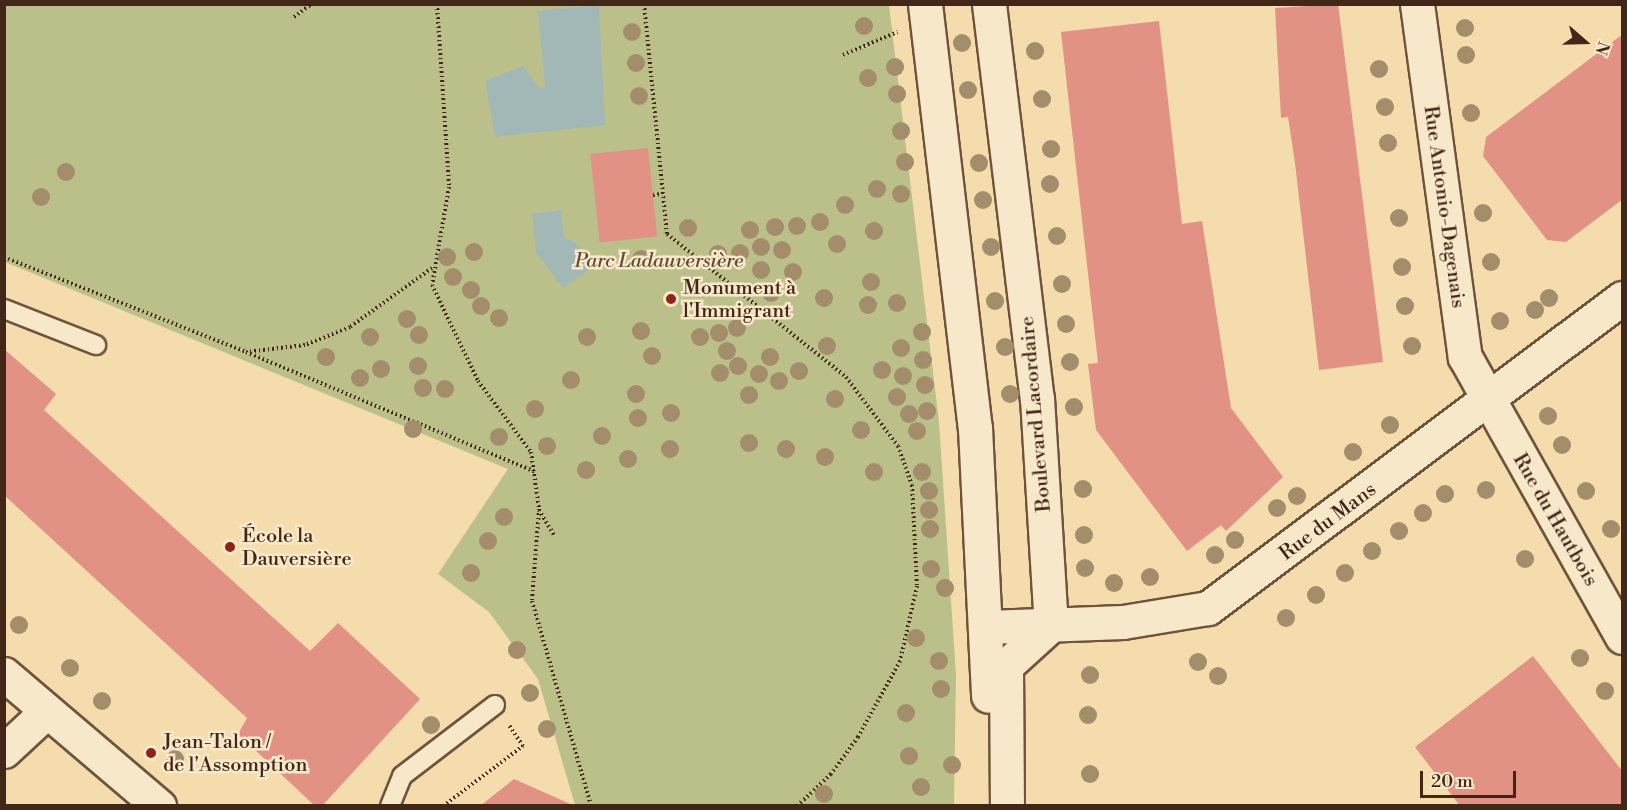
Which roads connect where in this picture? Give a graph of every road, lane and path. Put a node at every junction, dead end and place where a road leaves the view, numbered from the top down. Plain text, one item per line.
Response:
1 (311, 4) edge
2 (437, 4) edge
3 (644, 4) edge
4 (925, 4) edge
5 (989, 4) edge
6 (1417, 4) edge
7 (294, 17) dead end
8 (898, 31) dead end
9 (843, 55) dead end
10 (662, 194) junction
11 (653, 195) dead end
12 (4, 257) edge
13 (432, 268) junction
14 (1623, 298) edge
15 (4, 309) edge
16 (96, 345) dead end
17 (246, 352) junction
18 (1488, 404) junction
19 (536, 472) junction
20 (539, 509) junction
21 (554, 535) dead end
22 (1052, 625) junction
23 (987, 627) junction
24 (1623, 637) edge
25 (4, 674) edge
26 (495, 705) dead end
27 (46, 711) junction
28 (506, 721) dead end
29 (4, 751) edge
30 (159, 806) edge
31 (390, 806) edge
32 (442, 806) edge
33 (591, 806) edge
34 (797, 806) edge
35 (989, 806) edge
36 (1007, 806) edge

1 - 7 path
2 - 13 path
3 - 10 path
4 - 23 main road
5 - 22 main road, Boulevard Lacordaire
6 - 18 main road, Rue Antonio-Dagenais
8 - 9 path
10 - 11 path
10 - 34 path
12 - 17 path
13 - 17 path
13 - 19 path
14 - 18 main road, Rue du Mans
15 - 16 lane
17 - 19 path
18 - 22 main road, Rue du Mans
18 - 24 main road, Rue du Hautbois
19 - 20 path
20 - 21 path
20 - 33 path
22 - 23 main road, Rue du Mans
22 - 36 main road
23 - 35 main road
25 - 27 main road
26 - 31 lane
27 - 29 main road
27 - 30 main road
28 - 32 path

